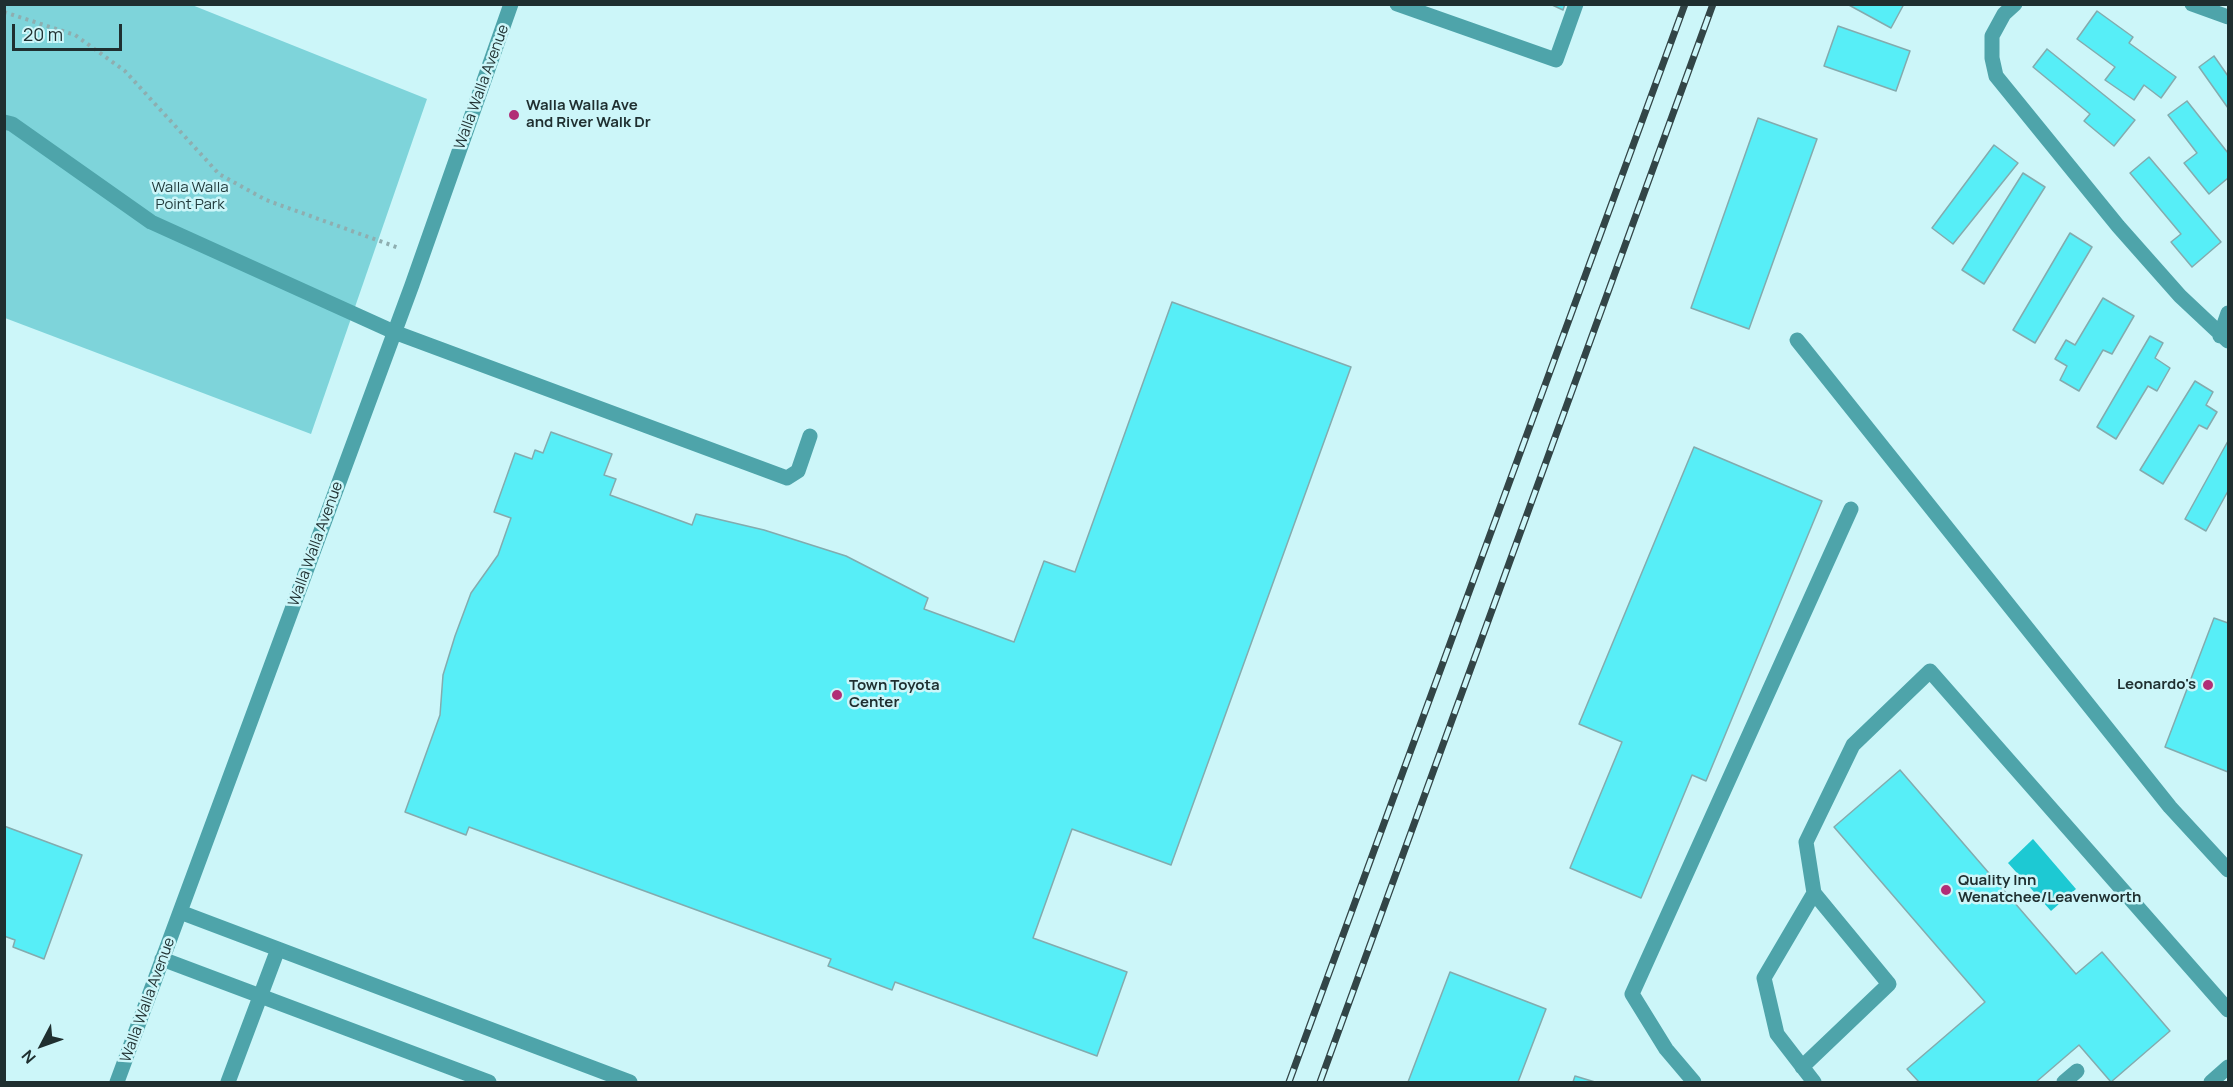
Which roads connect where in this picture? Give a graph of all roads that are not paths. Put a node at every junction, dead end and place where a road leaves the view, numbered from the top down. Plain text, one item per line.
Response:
1 (512, 4) edge
2 (1397, 4) edge
3 (1576, 4) edge
4 (2015, 4) edge
5 (2192, 4) edge
6 (2229, 17) edge
7 (4, 122) edge
8 (2229, 313) edge
9 (394, 332) junction
10 (2224, 338) edge
11 (1797, 340) dead end
12 (810, 436) dead end
13 (1851, 509) dead end
14 (2229, 870) edge
15 (1814, 893) junction
16 (180, 912) junction
17 (278, 949) junction
18 (162, 959) junction
19 (260, 996) junction
20 (2229, 1010) edge
21 (1802, 1067) junction
22 (2229, 1067) edge
23 (2077, 1071) dead end
24 (117, 1083) edge
25 (228, 1083) edge
26 (489, 1083) edge
27 (630, 1083) edge
28 (1694, 1083) edge
29 (1814, 1083) edge
30 (2064, 1083) edge
31 (2211, 1083) edge

1 - 9 street, Walla Walla Avenue
2 - 3 street
4 - 10 street
5 - 6 street
7 - 9 street
8 - 10 street
9 - 12 street
9 - 16 street, Walla Walla Avenue
11 - 14 street
13 - 28 street
15 - 20 street
15 - 21 street
15 - 21 street
16 - 17 street
16 - 18 street, Walla Walla Avenue
17 - 19 street
17 - 27 street
18 - 19 street
18 - 24 street, Walla Walla Avenue
19 - 25 street
19 - 26 street
21 - 29 street
22 - 31 street
23 - 30 street

